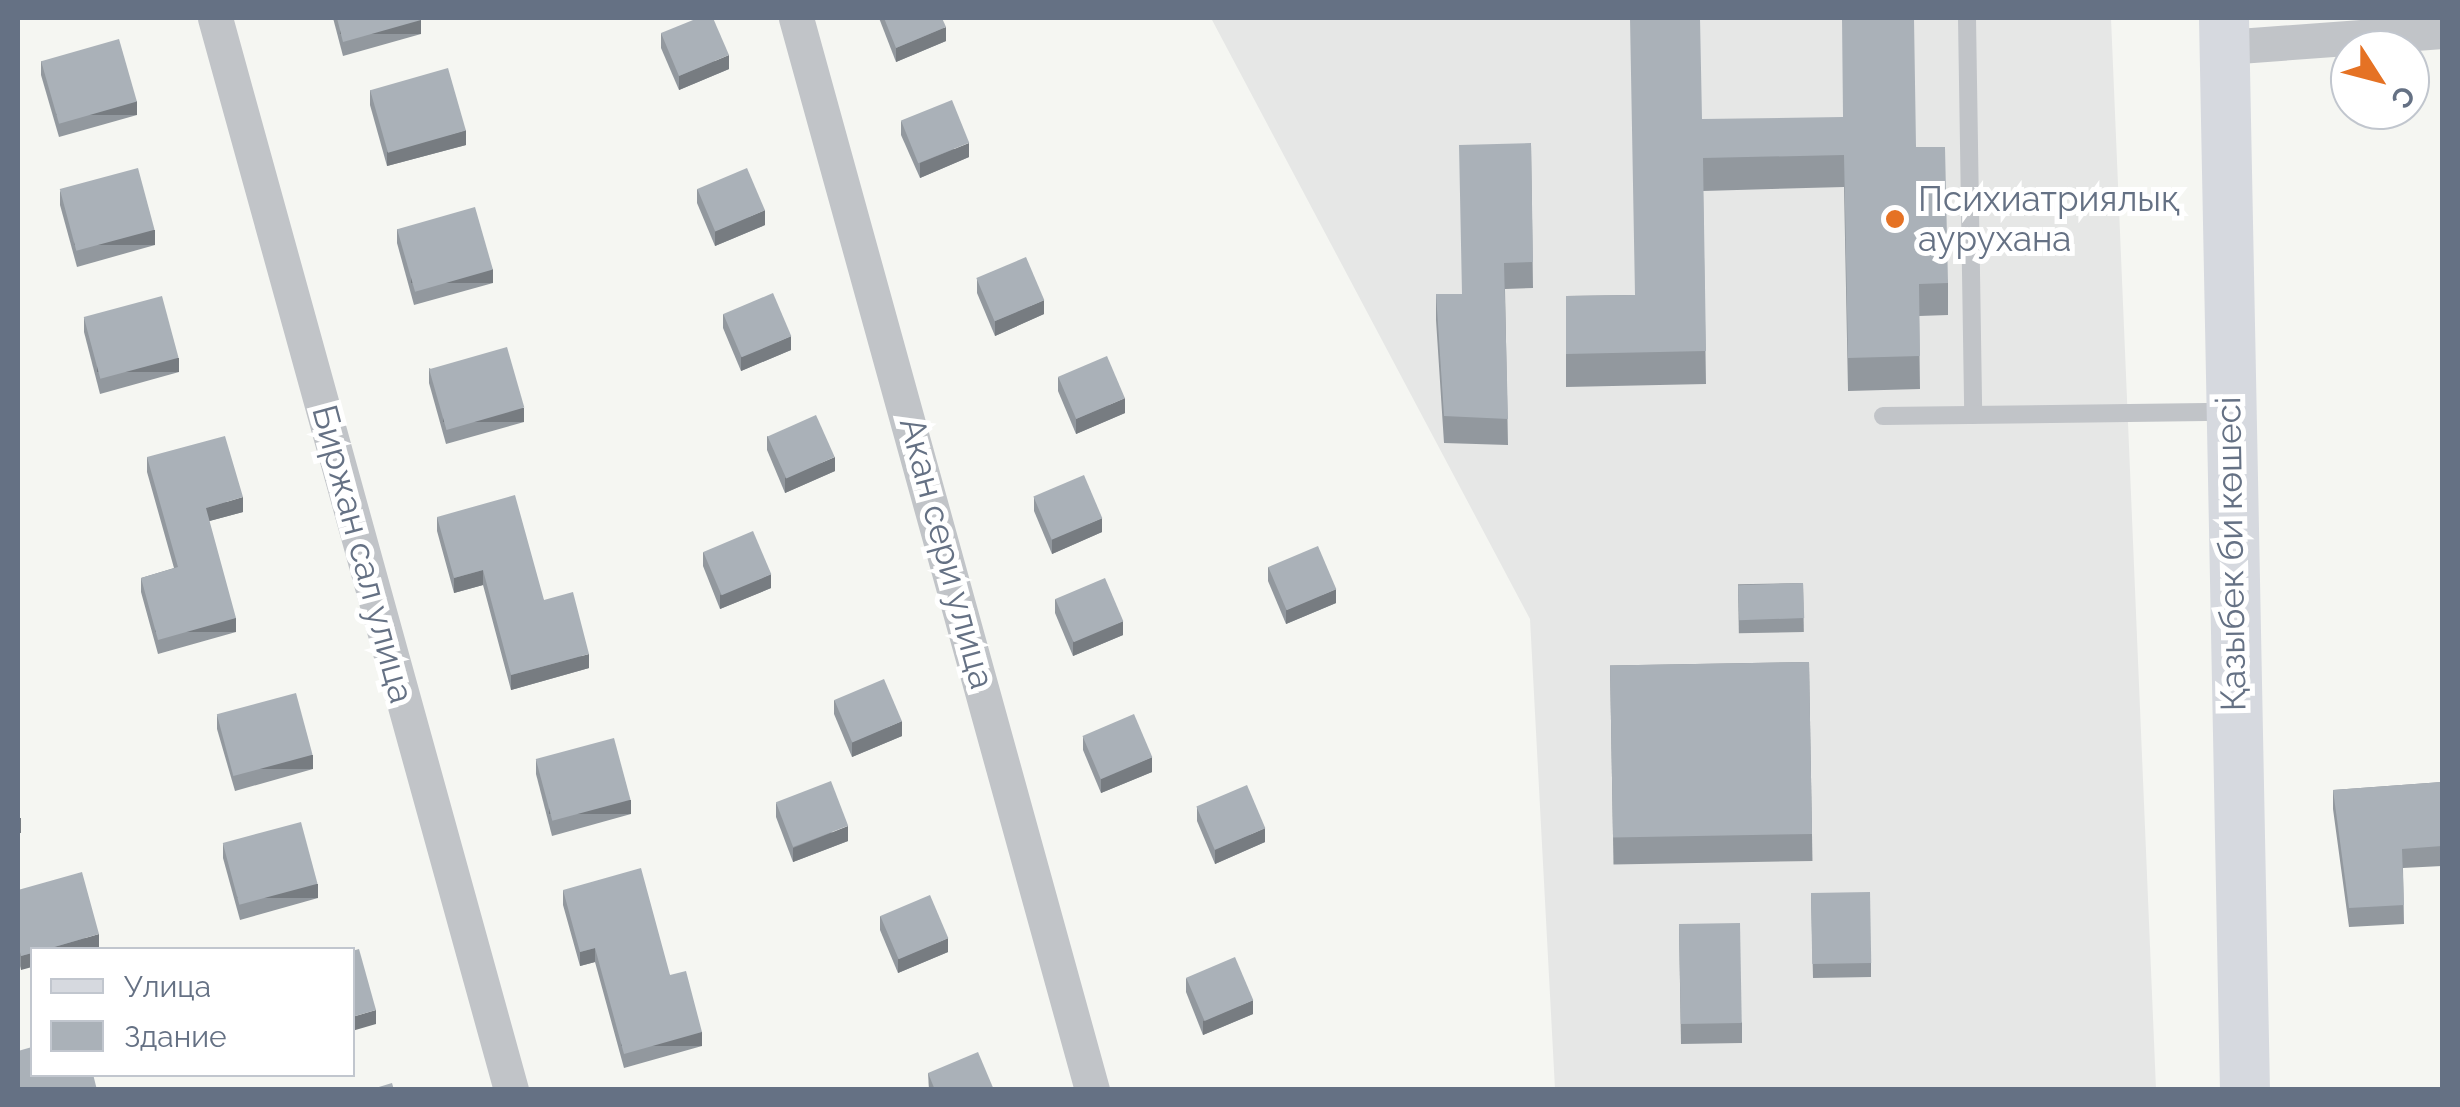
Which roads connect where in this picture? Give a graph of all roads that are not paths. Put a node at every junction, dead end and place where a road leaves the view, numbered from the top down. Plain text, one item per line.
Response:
1 (215, 18) edge
2 (796, 18) edge
3 (1967, 18) edge
4 (2442, 31) edge
5 (2224, 32) edge
6 (2226, 412) junction
7 (1972, 415) junction
8 (1883, 416) dead end
9 (511, 1090) edge
10 (1092, 1090) edge
11 (2246, 1090) edge

1 - 9 street, Биржан сал улица
2 - 10 street, Акан сери улица
3 - 7 lane
4 - 5 street
5 - 6 main road, Қазыбек би көшесі
6 - 7 lane
6 - 11 main road, Қазыбек би көшесі
7 - 8 lane

